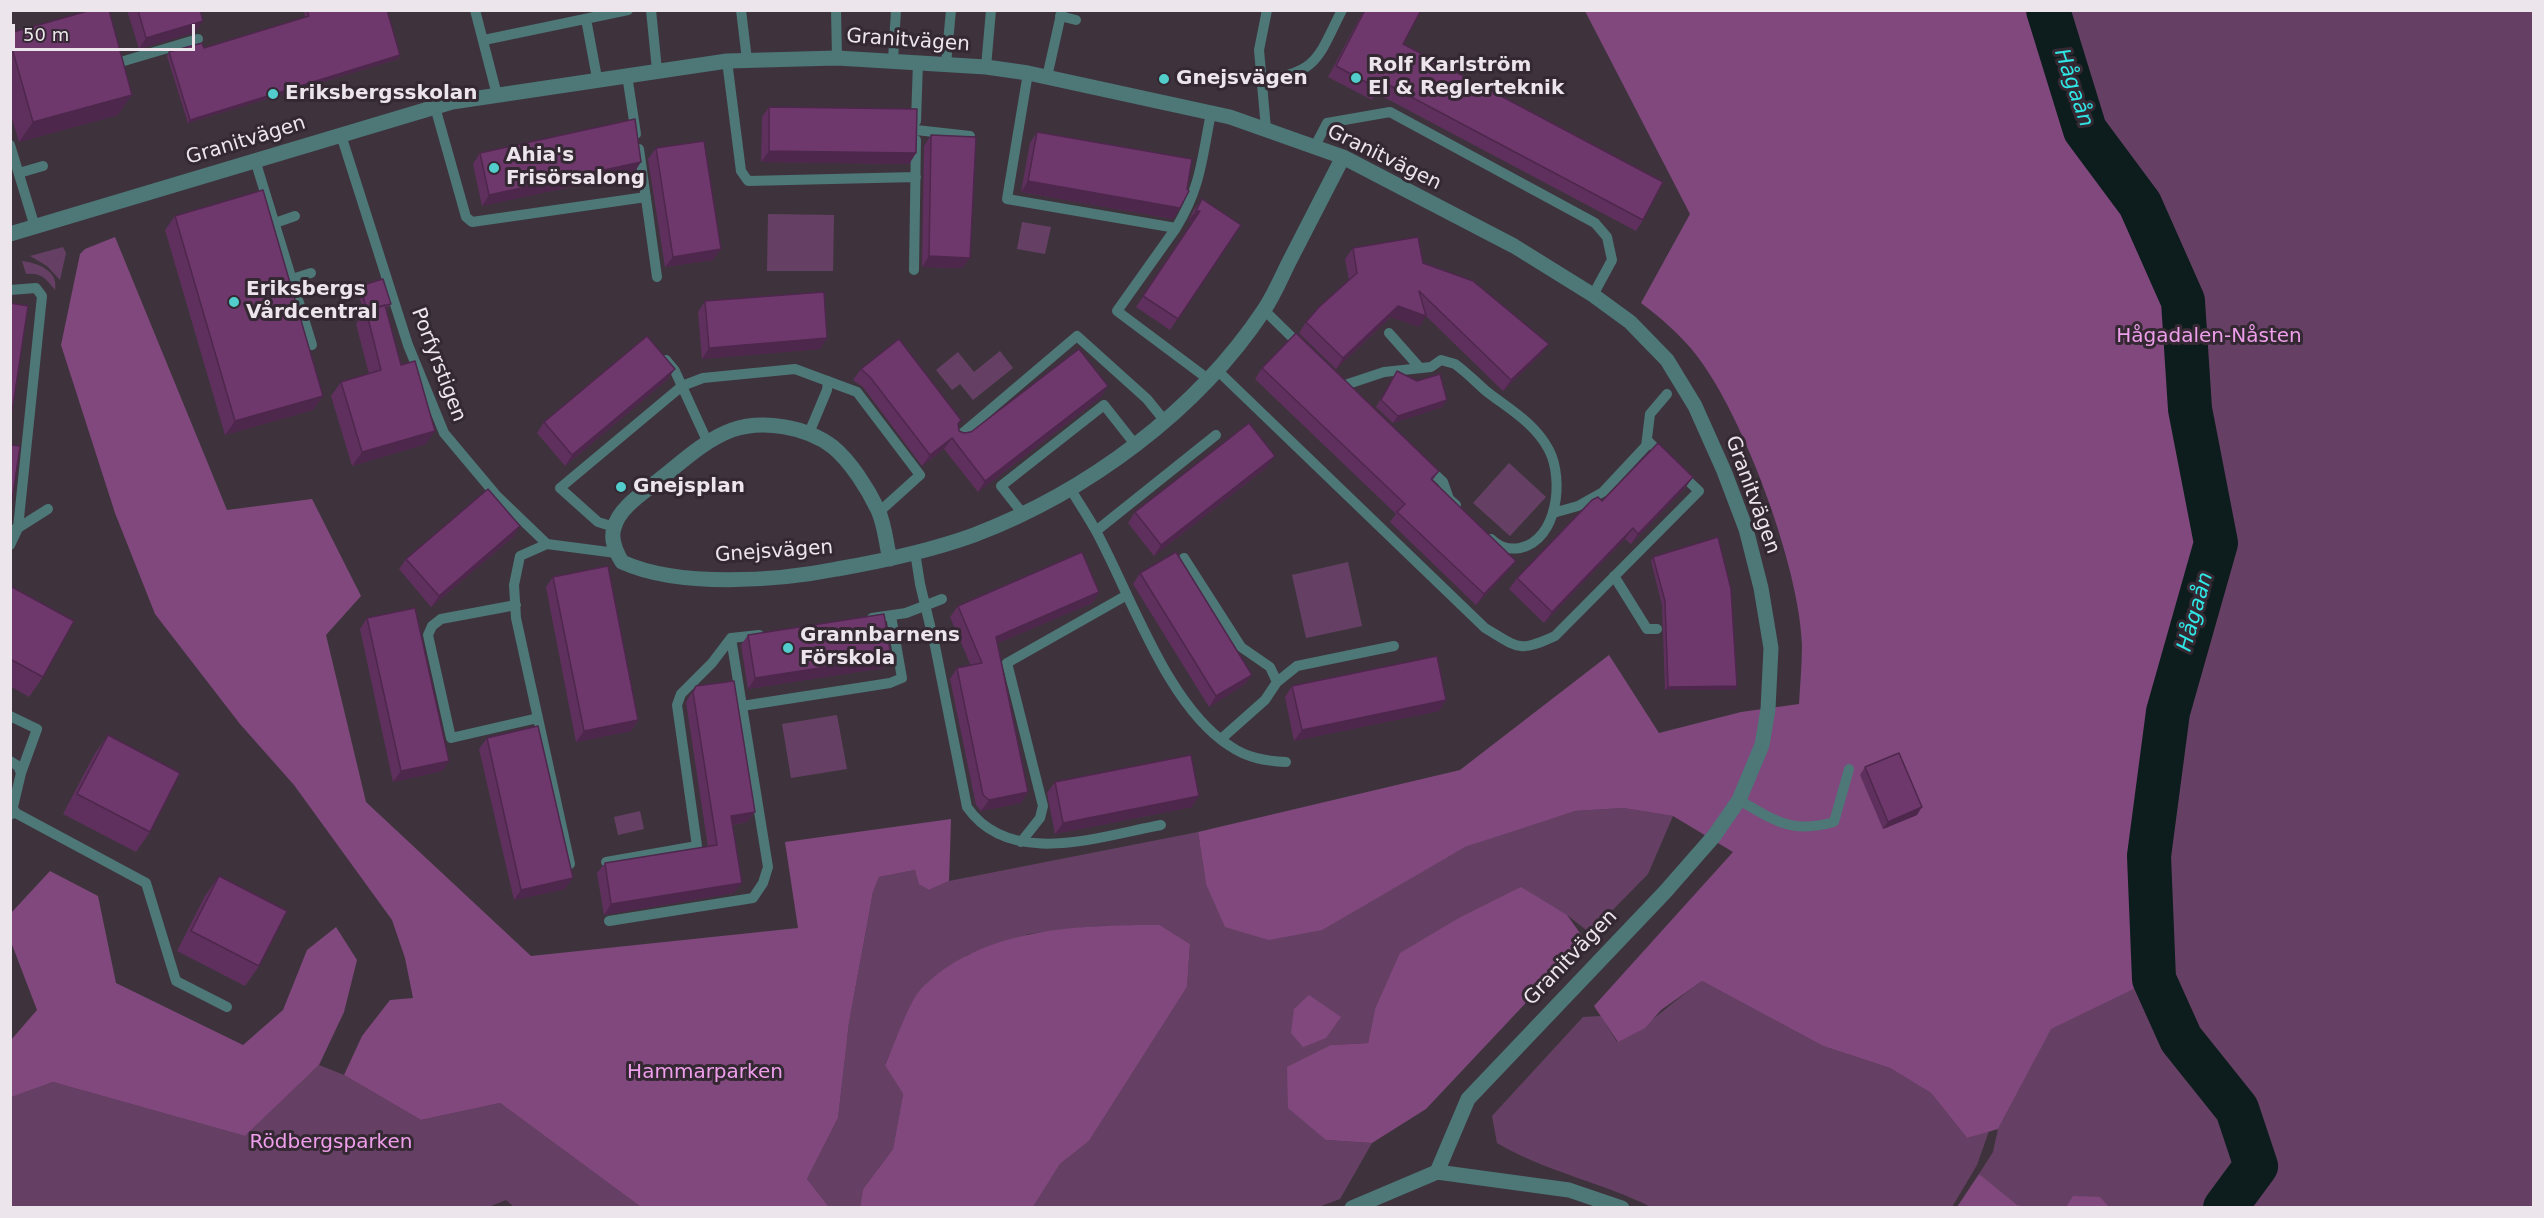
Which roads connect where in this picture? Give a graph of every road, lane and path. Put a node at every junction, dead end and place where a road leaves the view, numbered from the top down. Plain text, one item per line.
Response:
1 (475, 10) edge
2 (628, 10) edge
3 (651, 10) edge
4 (741, 10) edge
5 (836, 10) edge
6 (896, 10) edge
7 (951, 10) edge
8 (991, 10) edge
9 (1267, 10) edge
10 (1342, 10) edge
11 (1061, 13) edge
12 (586, 19) junction
13 (1076, 20) dead end
14 (198, 39) edge
15 (484, 40) junction
16 (837, 58) junction
17 (747, 60) junction
18 (893, 60) junction
19 (124, 61) edge
20 (727, 61) junction
21 (918, 62) junction
22 (946, 64) junction
23 (1248, 64) dead end
24 (986, 67) junction
25 (657, 70) junction
26 (1028, 73) junction
27 (1261, 73) junction
28 (627, 75) junction
29 (1047, 77) junction
30 (597, 78) junction
31 (497, 95) junction
32 (435, 107) junction
33 (1211, 113) junction
34 (1266, 129) junction
35 (916, 130) junction
36 (341, 135) junction
37 (970, 136) edge
38 (10, 145) edge
39 (1315, 146) junction
40 (1343, 157) junction
41 (255, 160) junction
42 (43, 166) dead end
43 (19, 173) junction
44 (916, 177) junction
45 (646, 197) junction
46 (295, 216) dead end
47 (275, 223) junction
48 (35, 227) junction
49 (1176, 228) junction
50 (10, 234) edge
51 (914, 270) dead end
52 (311, 273) dead end
53 (657, 277) dead end
54 (292, 279) junction
55 (10, 290) edge
56 (1593, 295) junction
57 (1264, 310) junction
58 (1389, 333) edge
59 (312, 345) dead end
60 (660, 353) edge
61 (1308, 353) edge
62 (1420, 368) junction
63 (1213, 374) junction
64 (828, 381) junction
65 (682, 386) junction
66 (1350, 394) edge
67 (1667, 394) dead end
68 (1164, 420) junction
69 (808, 433) junction
70 (1216, 435) dead end
71 (958, 437) edge
72 (1647, 440) junction
73 (708, 443) junction
74 (1134, 443) junction
75 (1418, 458) edge
76 (1070, 488) junction
77 (48, 509) dead end
78 (879, 512) junction
79 (1553, 513) junction
80 (1023, 514) junction
81 (1465, 514) edge
82 (614, 527) junction
83 (14, 530) edge
84 (1482, 530) edge
85 (1096, 531) junction
86 (547, 544) junction
87 (10, 545) edge
88 (915, 552) junction
89 (616, 553) junction
90 (1184, 558) dead end
91 (890, 559) junction
92 (1614, 576) junction
93 (1127, 595) junction
94 (942, 599) dead end
95 (516, 605) junction
96 (926, 608) junction
97 (891, 616) junction
98 (859, 620) edge
99 (1657, 629) dead end
100 (769, 633) edge
101 (731, 638) junction
102 (1394, 646) dead end
103 (1277, 682) junction
104 (742, 706) junction
105 (10, 716) edge
106 (538, 718) junction
107 (1221, 739) junction
108 (10, 761) edge
109 (1286, 762) dead end
110 (1850, 769) dead end
111 (21, 773) junction
112 (1739, 800) junction
113 (11, 812) edge
114 (1161, 825) dead end
115 (1021, 842) junction
116 (606, 861) edge
117 (570, 864) edge
118 (609, 921) edge
119 (227, 1007) dead end
120 (1437, 1172) junction
121 (1352, 1208) edge
122 (1622, 1208) edge

1 - 15 lane
2 - 12 lane
3 - 25 lane
4 - 17 lane
5 - 16 lane
6 - 18 lane
7 - 22 lane
8 - 24 lane
9 - 27 lane
10 - 27 lane
11 - 13 lane
11 - 29 lane
12 - 15 lane
12 - 30 lane
14 - 19 lane
15 - 31 lane
16 - 17 street, Granitvägen
16 - 18 street, Granitvägen
17 - 20 street, Granitvägen
18 - 21 street, Granitvägen
20 - 25 street, Granitvägen
20 - 44 lane
21 - 22 street, Granitvägen
21 - 35 lane
22 - 24 street, Granitvägen
23 - 27 lane
24 - 26 street, Granitvägen
25 - 28 street, Granitvägen
26 - 29 street, Granitvägen
26 - 49 lane
27 - 34 lane
28 - 30 street, Granitvägen
28 - 45 lane
29 - 33 street, Granitvägen
30 - 31 street, Granitvägen
31 - 32 street, Granitvägen
32 - 36 street, Granitvägen
32 - 45 lane
33 - 34 street, Granitvägen
33 - 49 lane
34 - 39 street, Granitvägen
35 - 37 lane
35 - 44 lane
36 - 41 street, Granitvägen
36 - 86 lane, Porfyrstigen
38 - 43 lane
39 - 40 street, Granitvägen
39 - 56 lane
40 - 56 street, Granitvägen
40 - 57 street, Gnejsvägen
41 - 47 lane
41 - 48 street, Granitvägen
42 - 43 lane
43 - 48 lane
44 - 51 lane
45 - 53 lane
46 - 47 lane
47 - 54 lane
48 - 50 street, Granitvägen
49 - 63 lane
52 - 54 lane
54 - 59 lane
55 - 83 lane
56 - 112 street, Granitvägen
57 - 61 lane
57 - 63 street, Gnejsvägen
58 - 62 lane
60 - 65 lane
62 - 66 lane
62 - 79 lane
63 - 68 street, Gnejsvägen
63 - 92 lane
64 - 65 lane
64 - 69 lane
64 - 78 lane
65 - 73 lane
65 - 82 lane
67 - 72 lane
68 - 71 lane
68 - 74 street, Gnejsvägen
69 - 73 street
69 - 78 street
70 - 85 lane
72 - 79 lane
72 - 92 lane
73 - 82 street
74 - 76 street, Gnejsvägen
74 - 80 lane
75 - 81 lane
76 - 80 street, Gnejsvägen
76 - 85 lane
77 - 83 lane
78 - 91 street
79 - 84 lane
80 - 88 street, Gnejsvägen
82 - 89 street
83 - 87 lane
85 - 93 lane
86 - 89 lane
86 - 95 lane
88 - 91 street, Gnejsvägen
88 - 96 lane
89 - 91 street, Gnejsvägen
90 - 103 lane
92 - 99 lane
93 - 107 lane
93 - 115 lane
94 - 96 lane
95 - 106 lane
95 - 106 lane
96 - 97 lane
96 - 115 lane
97 - 98 lane
97 - 104 lane
100 - 101 lane
101 - 104 lane
101 - 116 lane
102 - 103 lane
103 - 107 lane
104 - 118 lane
105 - 111 lane
106 - 117 lane
107 - 109 lane
108 - 111 lane
110 - 112 lane
111 - 113 lane
112 - 120 street, Granitvägen
113 - 119 lane
114 - 115 lane
120 - 121 street
120 - 122 street

